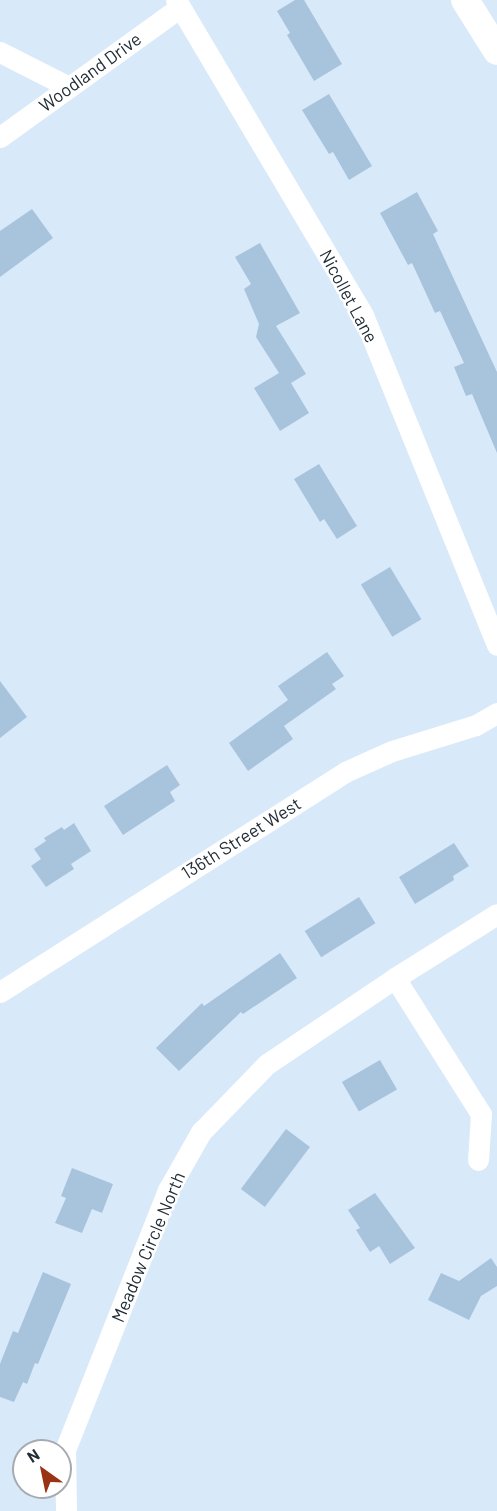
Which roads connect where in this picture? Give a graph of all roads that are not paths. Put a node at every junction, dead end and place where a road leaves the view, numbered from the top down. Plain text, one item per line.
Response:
1 (465, 0) edge
2 (178, 3) edge
3 (497, 51) edge
4 (0, 52) edge
5 (69, 87) junction
6 (0, 137) edge
7 (497, 645) edge
8 (497, 713) edge
9 (497, 914) edge
10 (395, 978) junction
11 (0, 992) edge
12 (478, 1161) dead end
13 (66, 1511) edge

1 - 3 main road
2 - 5 street, Woodland Drive
2 - 7 street, Nicollet Lane
4 - 5 street
5 - 6 street, Woodland Drive
8 - 11 street, 136th Street West
9 - 10 street, Meadow Circle North
10 - 12 street
10 - 13 street, Meadow Circle North

